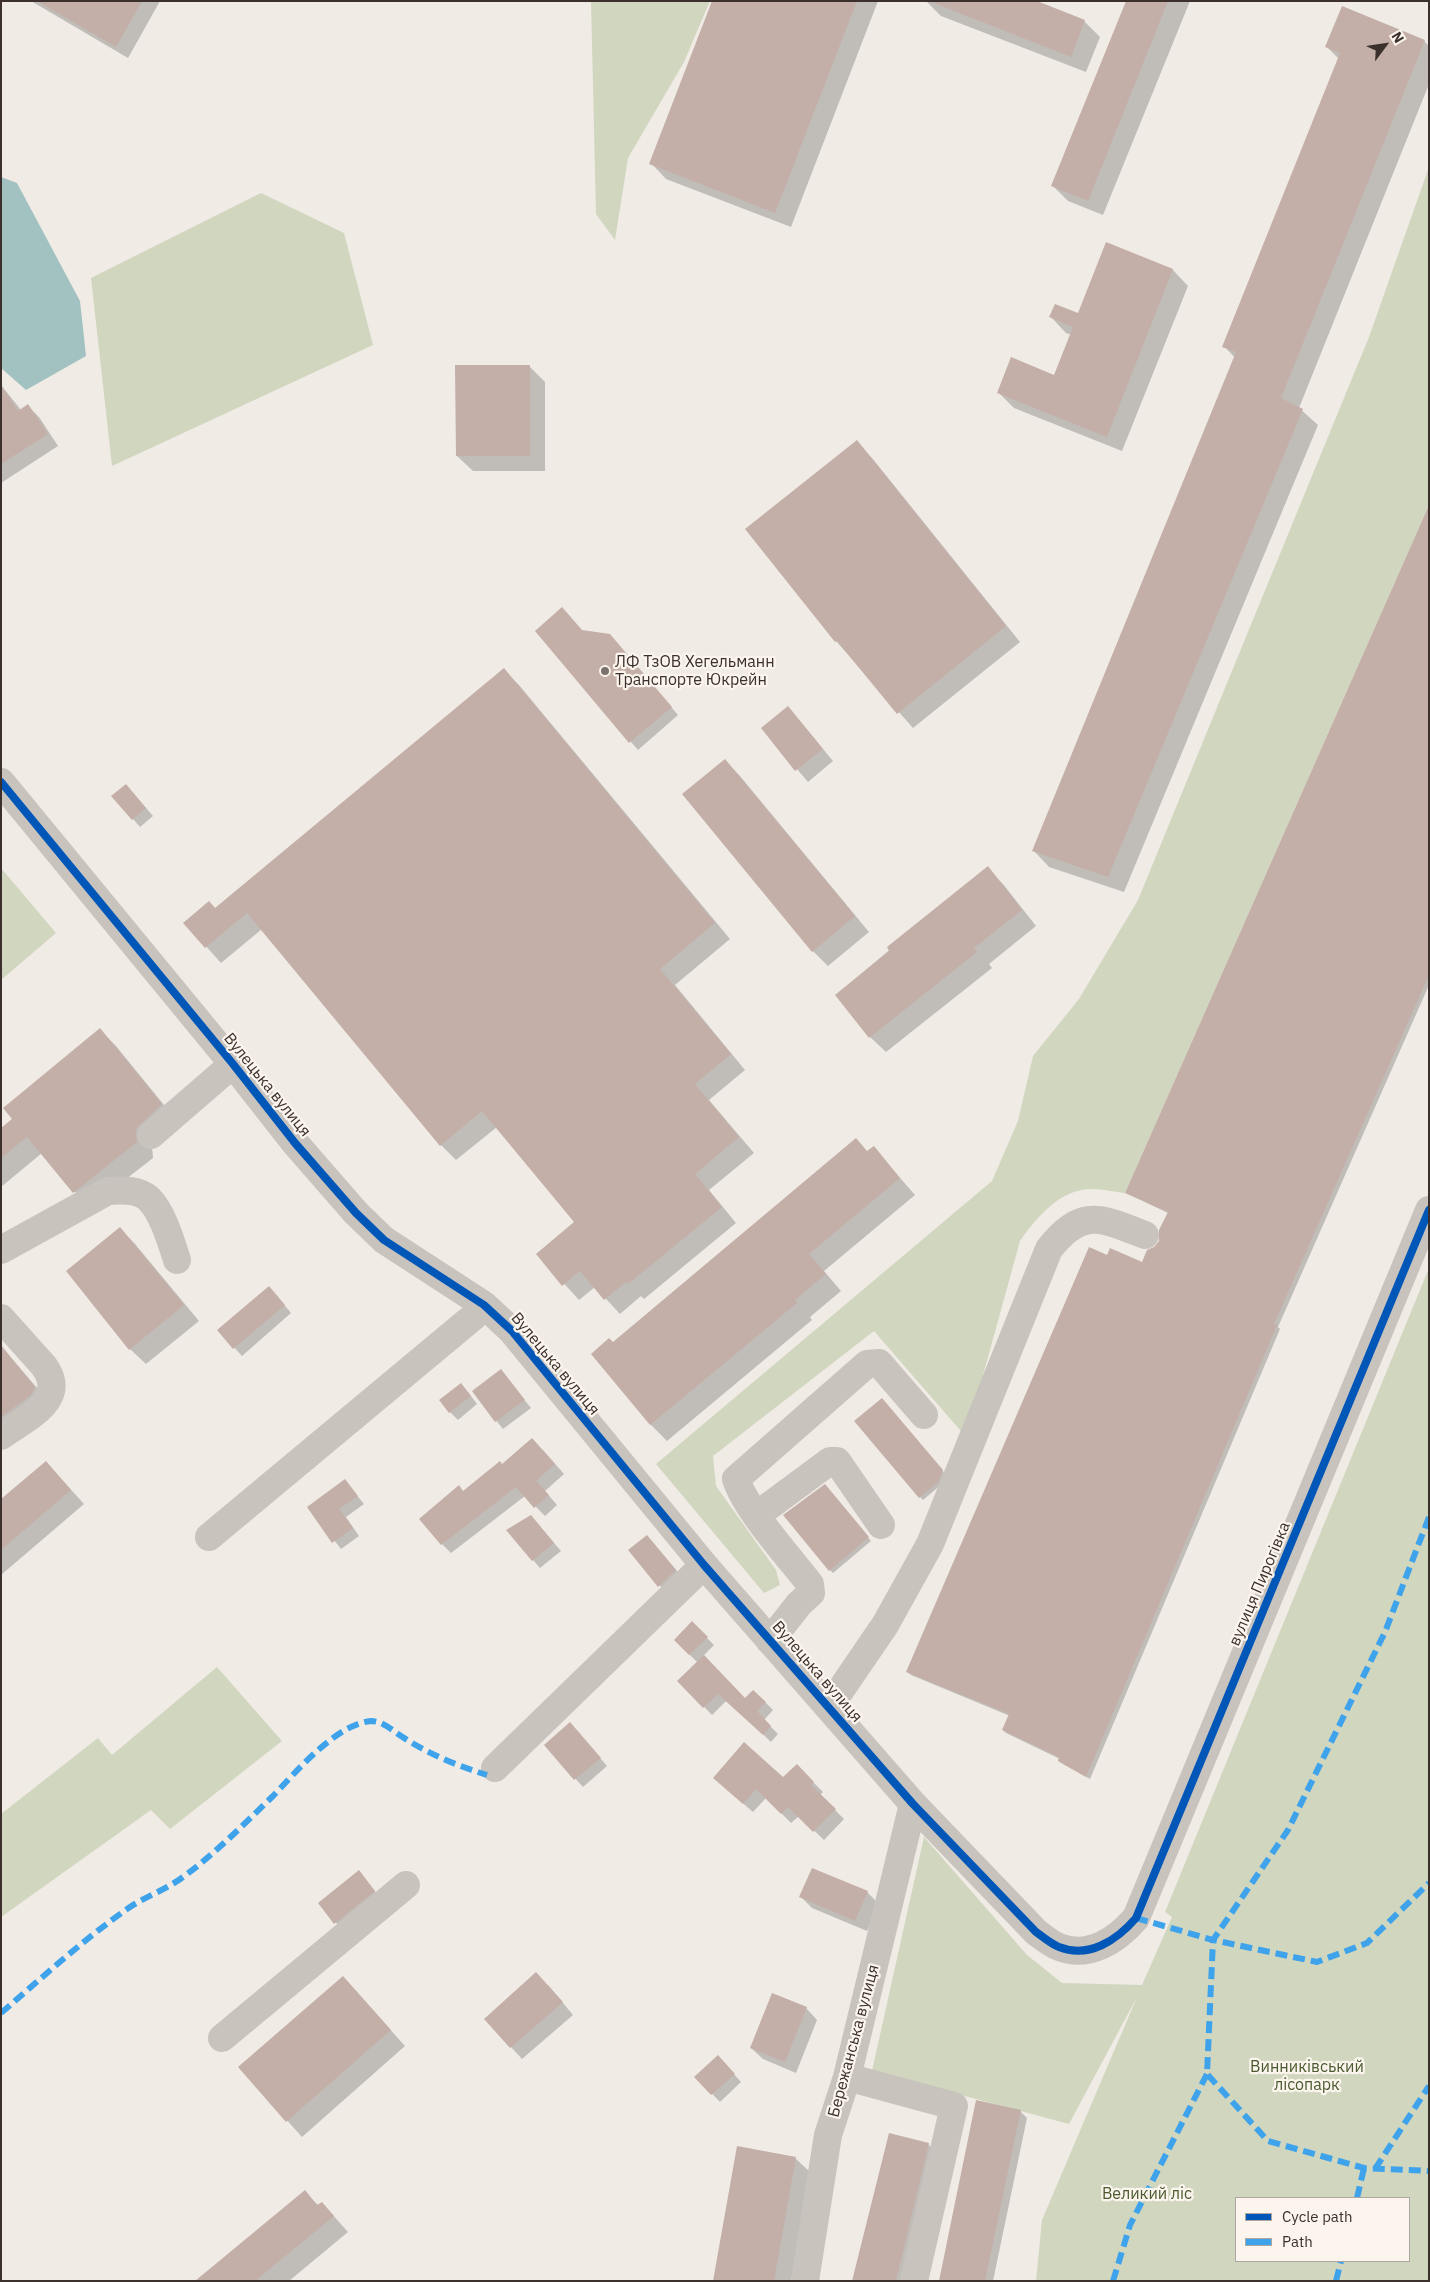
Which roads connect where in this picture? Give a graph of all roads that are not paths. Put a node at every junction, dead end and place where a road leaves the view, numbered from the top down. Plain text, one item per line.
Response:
1 (1, 782) edge
2 (233, 1064) junction
3 (151, 1135) dead end
4 (1429, 1210) edge
5 (1145, 1235) dead end
6 (1, 1250) edge
7 (178, 1260) dead end
8 (484, 1305) junction
9 (1, 1318) edge
10 (924, 1415) dead end
11 (1, 1436) edge
12 (757, 1515) junction
13 (881, 1525) dead end
14 (209, 1537) dead end
15 (704, 1565) junction
16 (770, 1641) junction
17 (829, 1707) junction
18 (495, 1768) dead end
19 (913, 1804) junction
20 (406, 1885) dead end
21 (1093, 1949) joint
22 (222, 2038) dead end
23 (847, 2077) junction
24 (805, 2281) edge
25 (914, 2281) edge

1 - 2 street, Вулецька вулиця
2 - 3 street
2 - 8 street, Вулецька вулиця
4 - 21 street, вулиця Пирогівка
5 - 17 street
6 - 7 street
8 - 14 street
8 - 15 street, Вулецька вулиця
9 - 11 street
10 - 12 street
12 - 13 street
12 - 16 street
15 - 16 street, Вулецька вулиця
15 - 18 street
16 - 17 street, Вулецька вулиця
17 - 19 street, Вулецька вулиця
19 - 21 street, Вулецька вулиця
19 - 23 street, Бережанська вулиця
20 - 22 street
23 - 24 street, Бережанська вулиця
23 - 25 street

